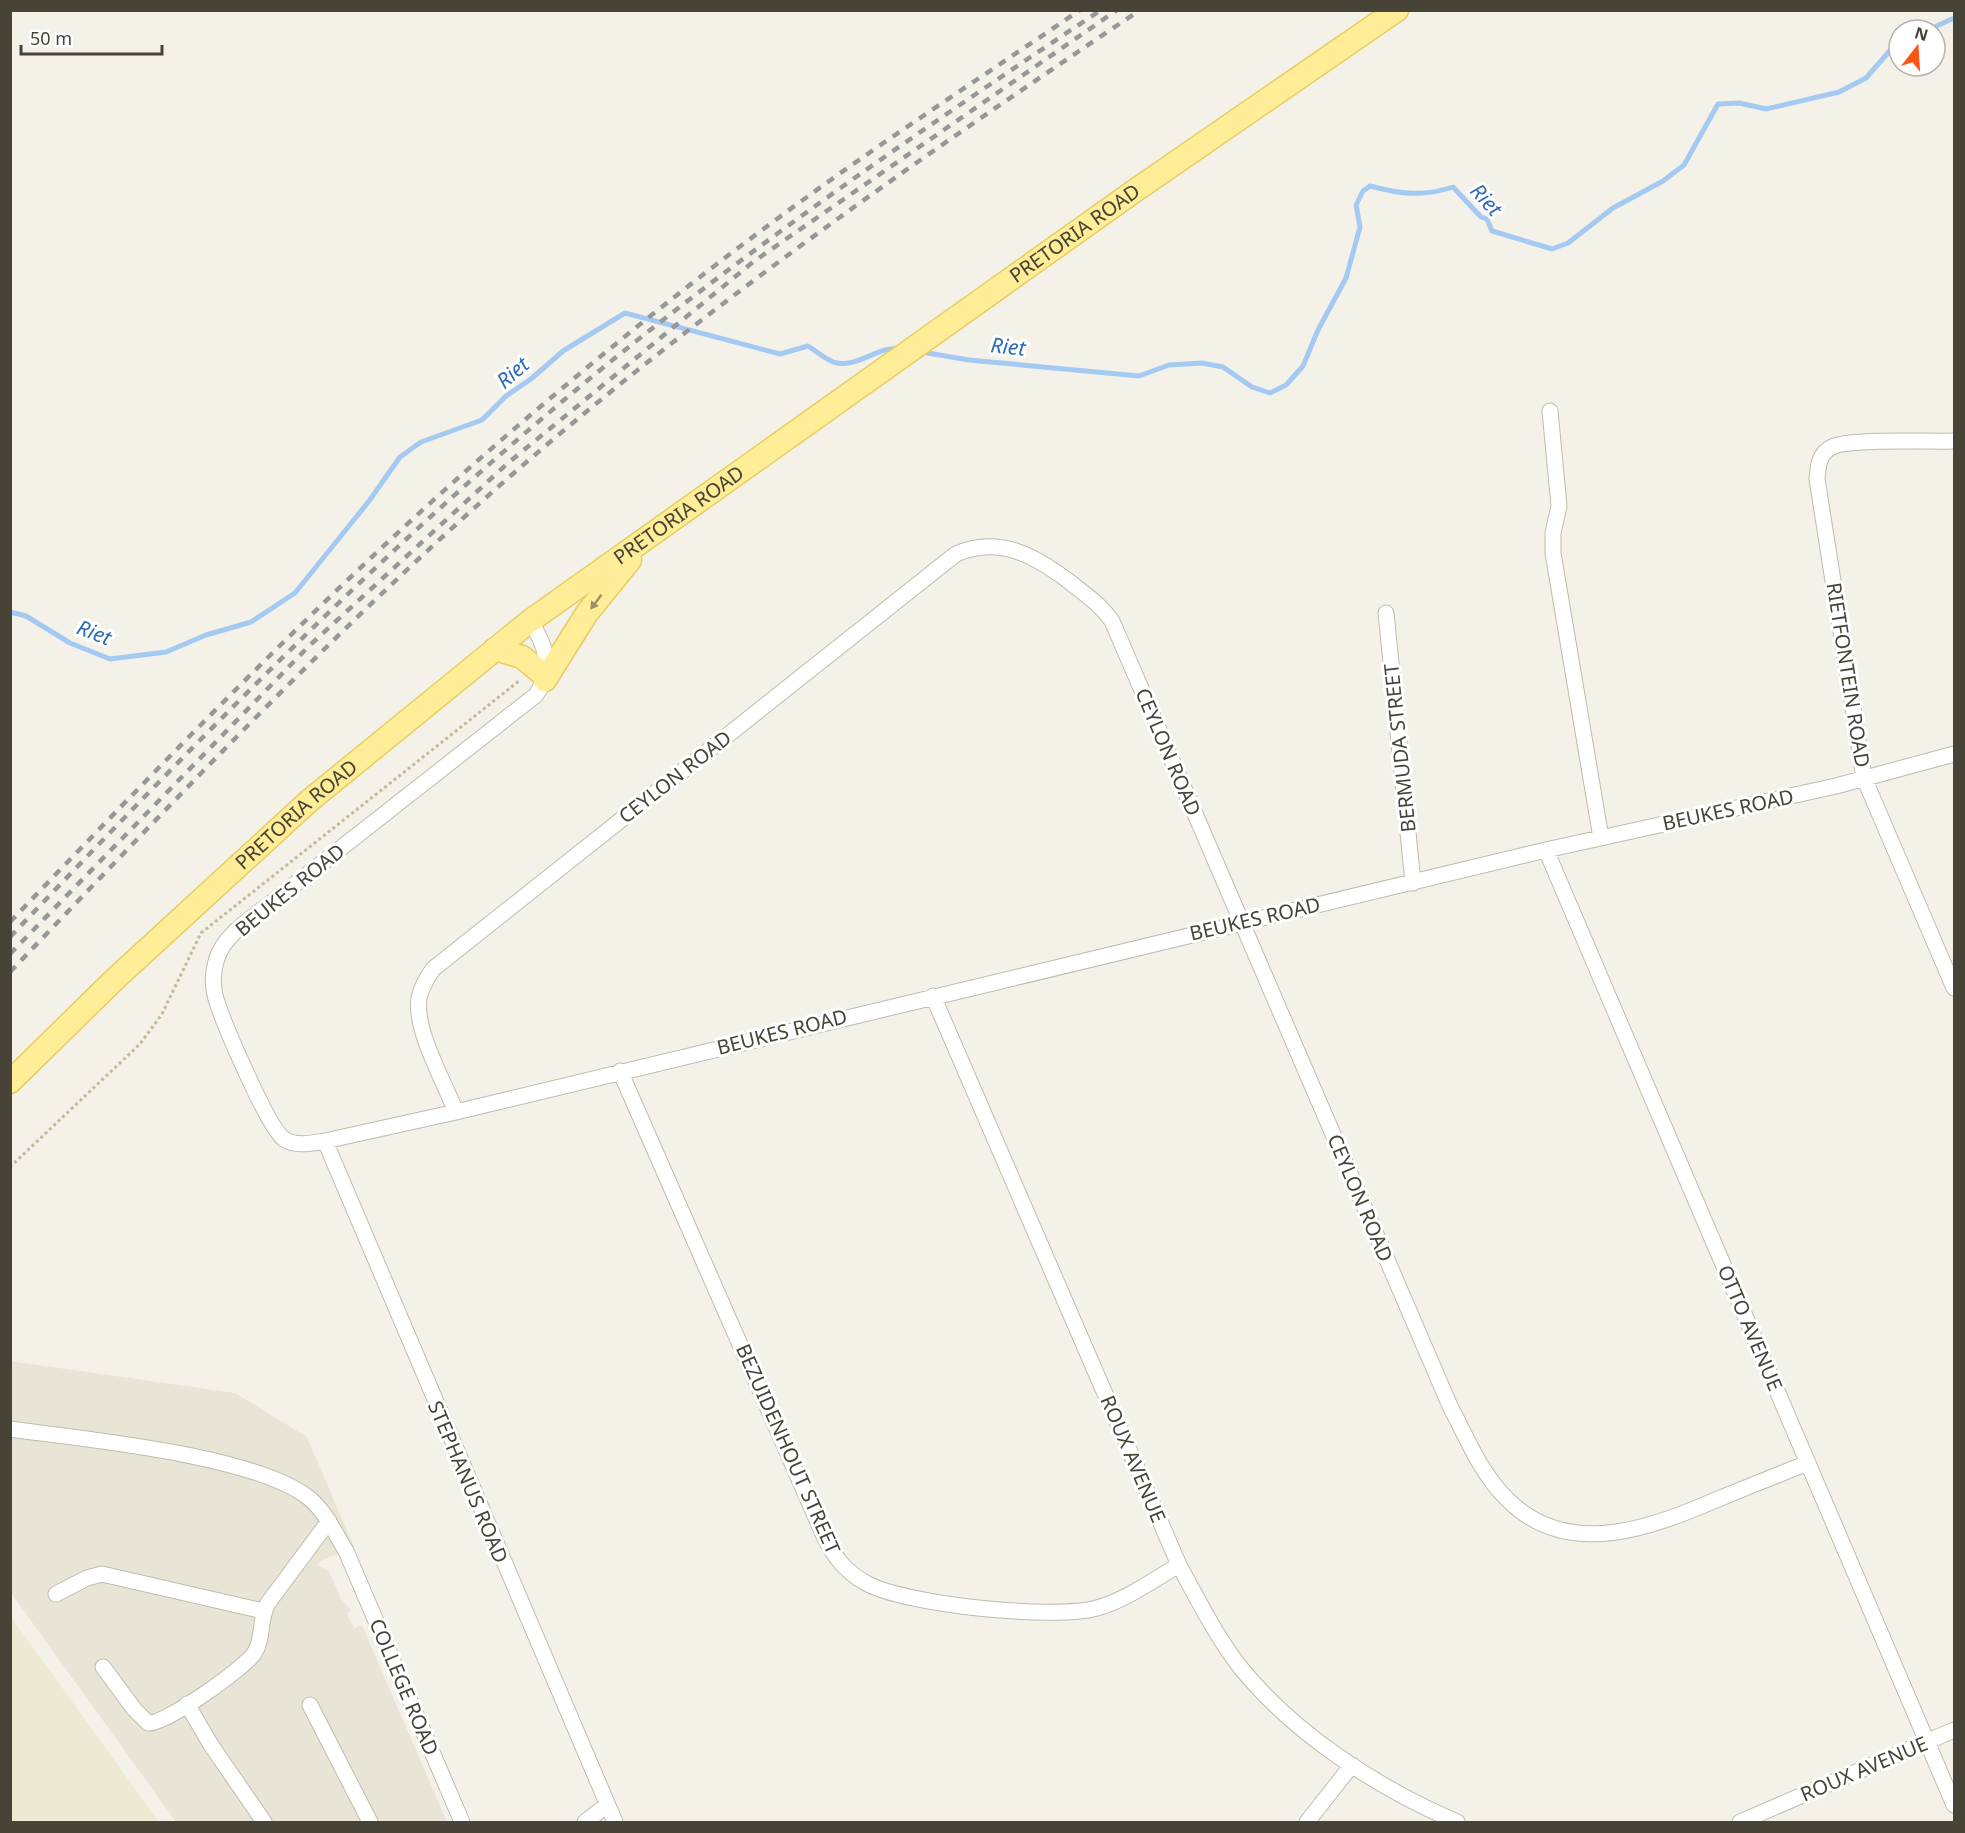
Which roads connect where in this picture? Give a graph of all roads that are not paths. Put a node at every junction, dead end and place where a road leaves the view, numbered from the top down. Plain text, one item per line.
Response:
1 (1396, 10) edge
2 (1550, 411) dead end
3 (1954, 441) edge
4 (646, 540) junction
5 (1386, 613) dead end
6 (530, 621) junction
7 (495, 649) junction
8 (545, 678) junction
9 (1954, 754) edge
10 (1864, 778) junction
11 (1601, 838) junction
12 (1546, 850) junction
13 (1413, 883) junction
14 (1242, 922) junction
15 (1954, 988) edge
16 (933, 996) junction
17 (620, 1071) junction
18 (10, 1082) edge
19 (456, 1112) junction
20 (325, 1141) junction
21 (10, 1429) edge
22 (1808, 1463) junction
23 (328, 1521) junction
24 (1179, 1565) junction
25 (56, 1594) dead end
26 (263, 1611) junction
27 (103, 1667) dead end
28 (187, 1704) junction
29 (310, 1705) dead end
30 (1954, 1730) edge
31 (1928, 1741) junction
32 (1352, 1765) junction
33 (607, 1805) junction
34 (1954, 1805) edge
35 (264, 1822) edge
36 (370, 1822) edge
37 (462, 1822) edge
38 (585, 1822) edge
39 (615, 1822) edge
40 (1308, 1822) edge
41 (1457, 1822) edge
42 (1740, 1822) edge

1 - 4 main road, PRETORIA ROAD
2 - 11 street
3 - 10 street, RIETFONTEIN ROAD
4 - 6 main road, PRETORIA ROAD
4 -> 8 main road
5 - 13 street, BERMUDA STREET
6 - 7 main road, PRETORIA ROAD
6 - 8 street
7 - 8 main road
7 - 18 main road, PRETORIA ROAD
8 - 20 street, BEUKES ROAD
9 - 10 street, BEUKES ROAD
10 - 11 street, BEUKES ROAD
10 - 15 street, RIETFONTEIN ROAD
11 - 12 street, BEUKES ROAD
12 - 13 street, BEUKES ROAD
12 - 22 street, OTTO AVENUE
13 - 14 street, BEUKES ROAD
14 - 16 street, BEUKES ROAD
14 - 19 street, CEYLON ROAD
14 - 22 street, CEYLON ROAD
16 - 17 street, BEUKES ROAD
16 - 24 street, ROUX AVENUE
17 - 19 street, BEUKES ROAD
17 - 24 street, BEZUIDENHOUT STREET
19 - 20 street, BEUKES ROAD
20 - 33 street, STEPHANUS ROAD
21 - 23 street, COLLEGE ROAD
22 - 31 street, OTTO AVENUE
23 - 26 street
23 - 37 street, COLLEGE ROAD
24 - 32 street, ROUX AVENUE
25 - 26 street
26 - 28 street
27 - 28 street
28 - 35 street
29 - 36 street
30 - 31 street, ROUX AVENUE
31 - 34 street, OTTO AVENUE
31 - 42 street, ROUX AVENUE
32 - 40 street
32 - 41 street, ROUX AVENUE
33 - 38 street
33 - 39 street, STEPHANUS ROAD

